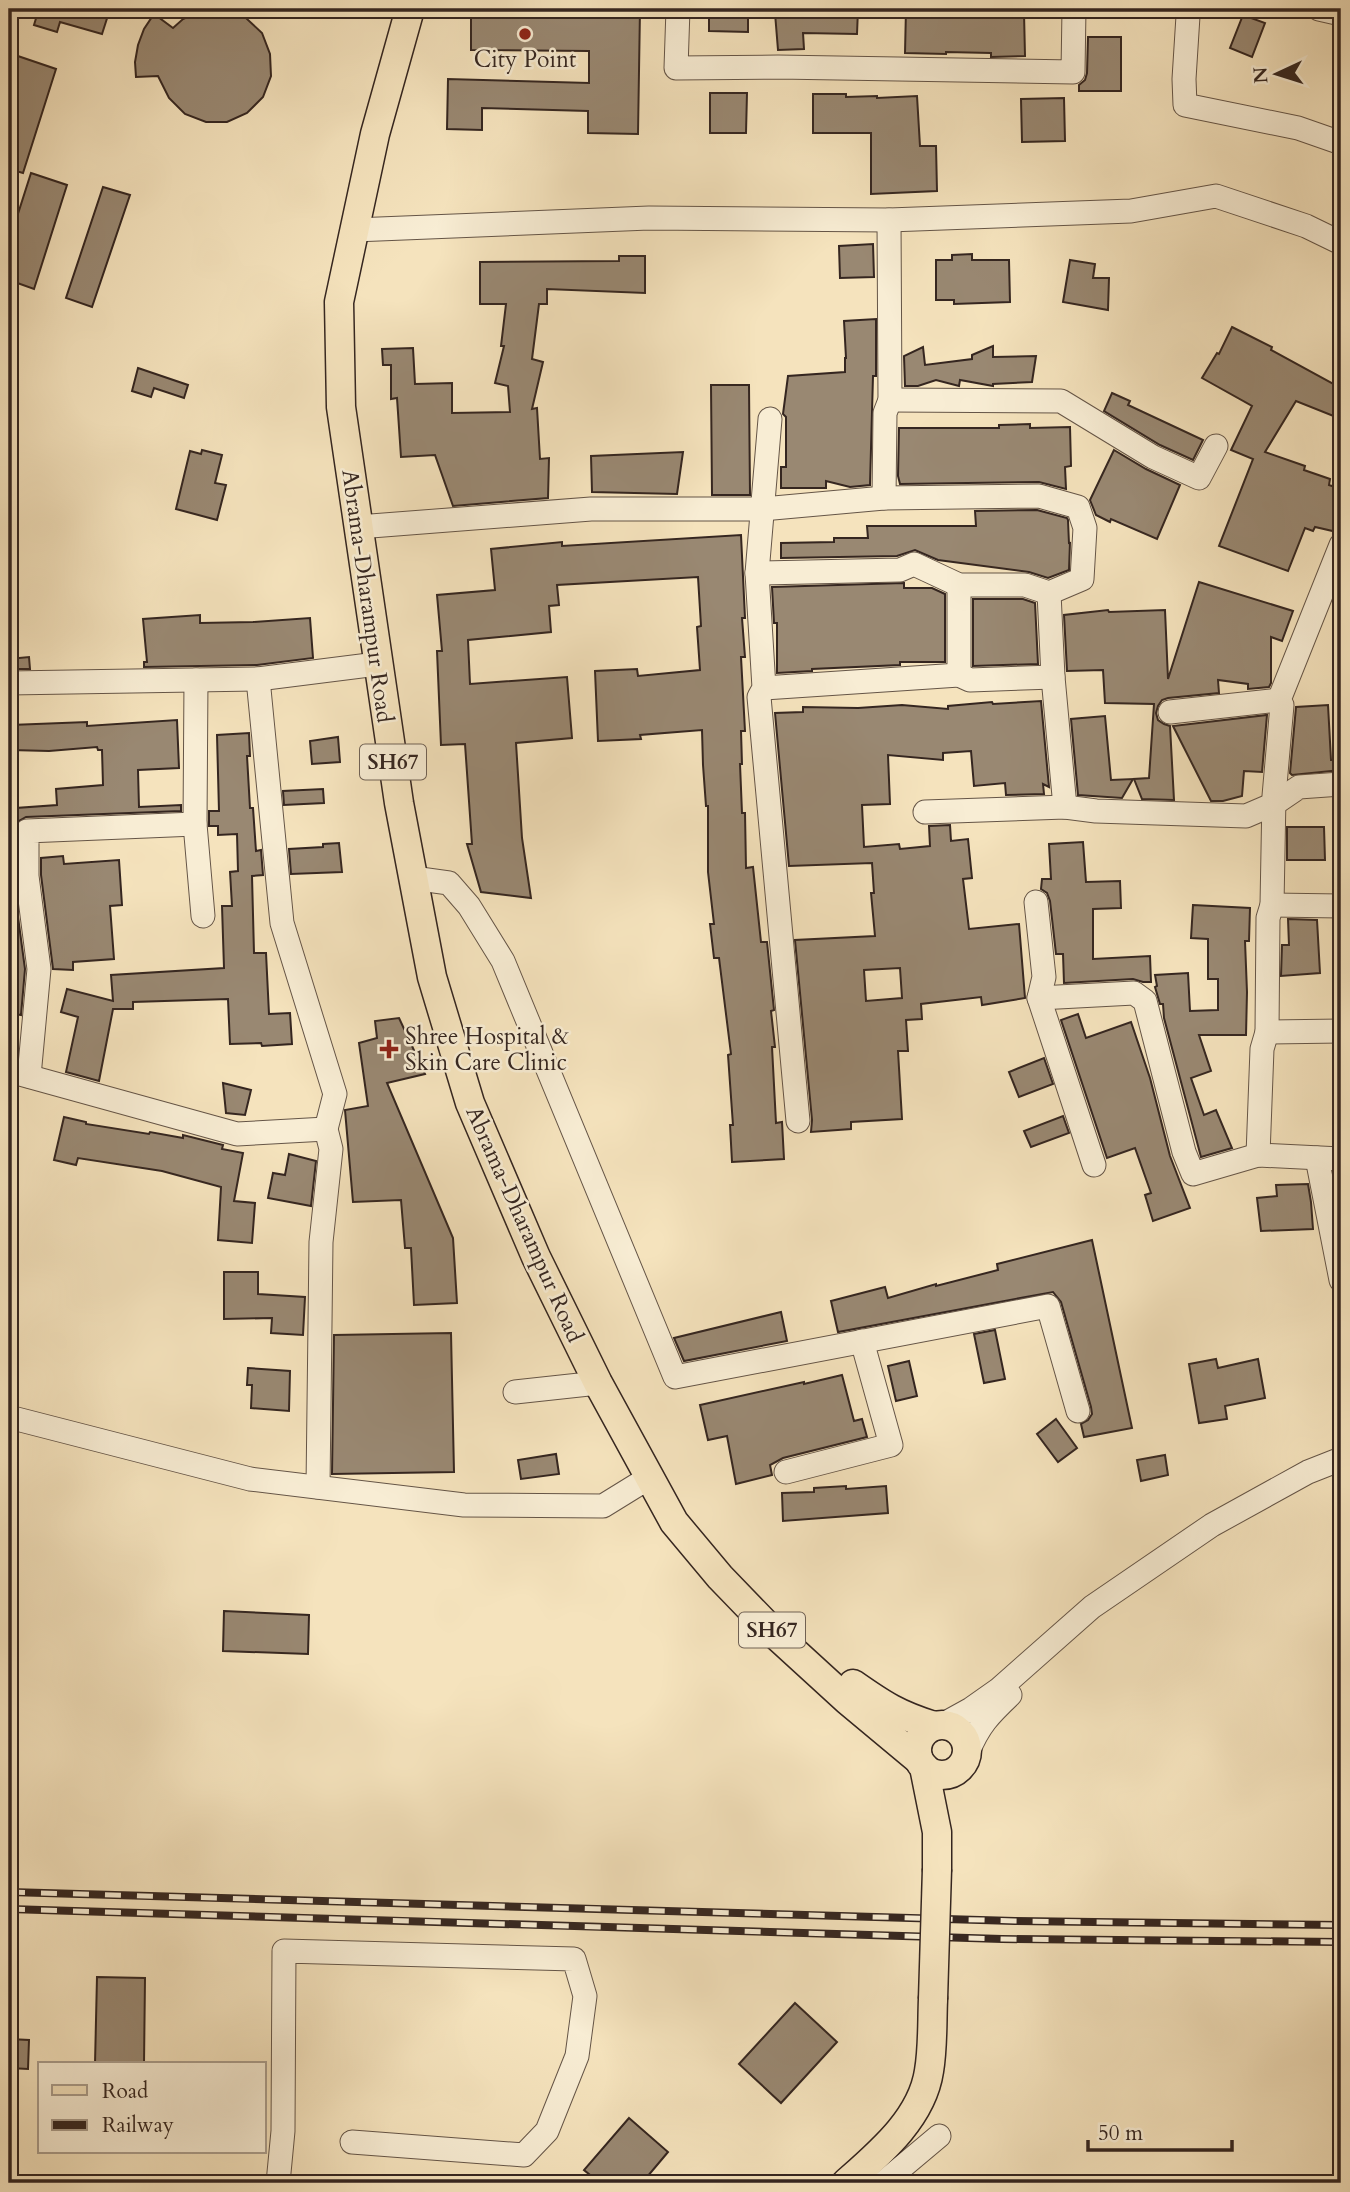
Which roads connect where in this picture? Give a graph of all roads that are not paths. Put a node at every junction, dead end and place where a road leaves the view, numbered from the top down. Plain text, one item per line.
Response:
1 (410, 9) edge
2 (678, 9) edge
3 (1074, 9) edge
4 (1186, 9) edge
5 (1320, 9) edge
6 (1341, 14) edge
7 (1341, 144) edge
8 (889, 220) junction
9 (354, 230) junction
10 (1341, 243) edge
11 (890, 400) junction
12 (770, 419) dead end
13 (1216, 446) dead end
14 (884, 498) junction
15 (762, 509) junction
16 (358, 527) junction
17 (1341, 545) edge
18 (757, 573) junction
19 (959, 585) junction
20 (1049, 593) junction
21 (377, 664) junction
22 (959, 675) junction
23 (1053, 677) junction
24 (258, 679) junction
25 (196, 680) junction
26 (9, 683) edge
27 (764, 688) junction
28 (1279, 700) junction
29 (1170, 712) dead end
30 (1341, 785) edge
31 (1274, 804) junction
32 (1065, 807) junction
33 (925, 812) dead end
34 (195, 824) junction
35 (413, 877) junction
36 (1036, 902) dead end
37 (1272, 905) junction
38 (1341, 906) edge
39 (203, 916) dead end
40 (1039, 998) junction
41 (1341, 1031) edge
42 (1267, 1032) junction
43 (19, 1074) edge
44 (798, 1121) dead end
45 (326, 1129) junction
46 (1258, 1155) junction
47 (1317, 1158) junction
48 (1341, 1159) edge
49 (1094, 1165) dead end
50 (1341, 1280) edge
51 (862, 1341) junction
52 (598, 1383) junction
53 (515, 1392) dead end
54 (1078, 1411) dead end
55 (9, 1417) edge
56 (1341, 1459) edge
57 (786, 1472) dead end
58 (650, 1478) junction
59 (318, 1487) junction
60 (1170, 1554) junction
61 (938, 1726) junction
62 (961, 1762) junction
63 (921, 1764) junction
64 (936, 1832) junction
65 (931, 2042) junction
66 (939, 2136) dead end
67 (352, 2142) dead end
68 (278, 2183) edge
69 (829, 2183) edge
70 (846, 2183) edge
71 (883, 2183) edge

1 - 9 main road, Abrama-Dharampur Road / SH67
2 - 3 street
4 - 7 street
5 - 6 street
8 - 9 street
8 - 10 street
8 - 11 street
9 - 16 main road, Abrama-Dharampur Road / SH67
11 - 13 street
11 - 14 street
12 - 15 street
14 - 15 street
14 - 20 street
15 - 16 street
15 - 18 street
16 - 21 main road, Abrama-Dharampur Road / SH67
17 - 28 street
18 - 19 street
18 - 27 street
19 - 20 street
19 - 22 street
20 - 23 street
21 - 24 street
21 - 35 main road, Abrama-Dharampur Road / SH67
22 - 23 street
22 - 27 street
23 - 32 street
24 - 25 street
24 - 45 street
25 - 26 street
25 - 34 street
27 - 44 street
28 - 29 street
28 - 31 street
30 - 31 street
31 - 32 street
31 - 37 street
32 - 33 street
34 - 39 street
34 - 43 street
35 - 51 street
35 - 52 main road, Abrama-Dharampur Road / SH67
36 - 40 street
37 - 38 street
37 - 42 street
40 - 46 street
40 - 49 street
41 - 42 street
42 - 46 street
43 - 45 street
45 - 59 street
46 - 47 street
47 - 48 street
47 - 50 street
51 - 54 street
51 - 57 street
52 - 53 street
52 - 58 main road, Abrama-Dharampur Road / SH67
55 - 59 street
56 - 60 street
58 - 59 street
58 - 61 main road, SH67
58 - 63 main road, SH67
60 - 61 street
60 - 62 street
61 - 62 main road, SH67
61 - 63 main road
62 - 63 main road, SH67
62 - 64 main road
63 - 64 main road
64 - 65 main road, bridge
65 - 69 main road
65 - 70 main road
66 - 71 street
67 - 68 street

